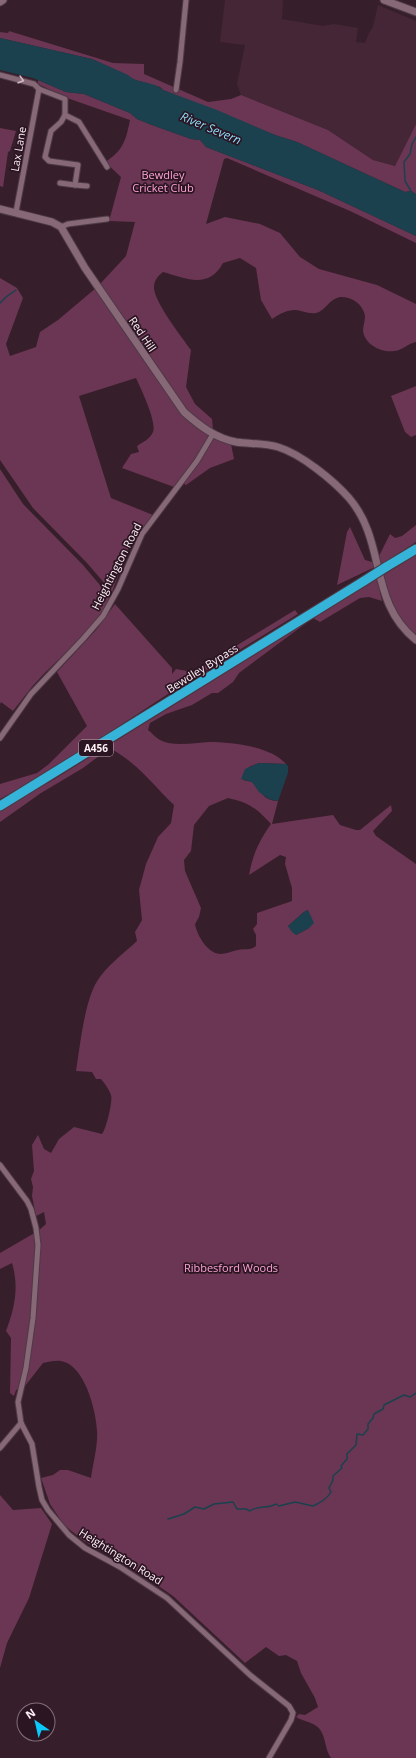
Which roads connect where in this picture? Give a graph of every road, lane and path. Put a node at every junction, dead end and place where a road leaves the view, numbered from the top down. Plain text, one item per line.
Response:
1 (3, 0) edge
2 (186, 0) edge
3 (384, 0) edge
4 (0, 2) edge
5 (416, 12) edge
6 (0, 75) edge
7 (39, 89) junction
8 (176, 90) dead end
9 (65, 115) junction
10 (107, 167) dead end
11 (60, 184) dead end
12 (75, 185) junction
13 (87, 186) dead end
14 (0, 209) edge
15 (16, 212) junction
16 (107, 219) dead end
17 (61, 227) junction
18 (213, 434) junction
19 (416, 549) edge
20 (416, 640) edge
21 (0, 738) edge
22 (0, 806) edge
23 (0, 1165) edge
24 (21, 1423) junction
25 (0, 1448) edge
26 (269, 1758) edge

1 - 4 main road
2 - 8 street
3 - 5 main road
6 -> 7 street
7 - 9 street
7 - 15 street, Lax Lane
9 - 10 street
9 - 12 street
11 - 12 street
12 - 13 street
14 - 15 main road
15 - 17 main road
16 - 17 street
17 - 18 main road, Red Hill
18 - 20 main road, Red Hill
18 - 21 street, Heightington Road
19 - 22 highway, Bewdley Bypass / A456, bridge
23 - 24 street, Heightington Road
24 - 25 street
24 - 26 street, Heightington Road

